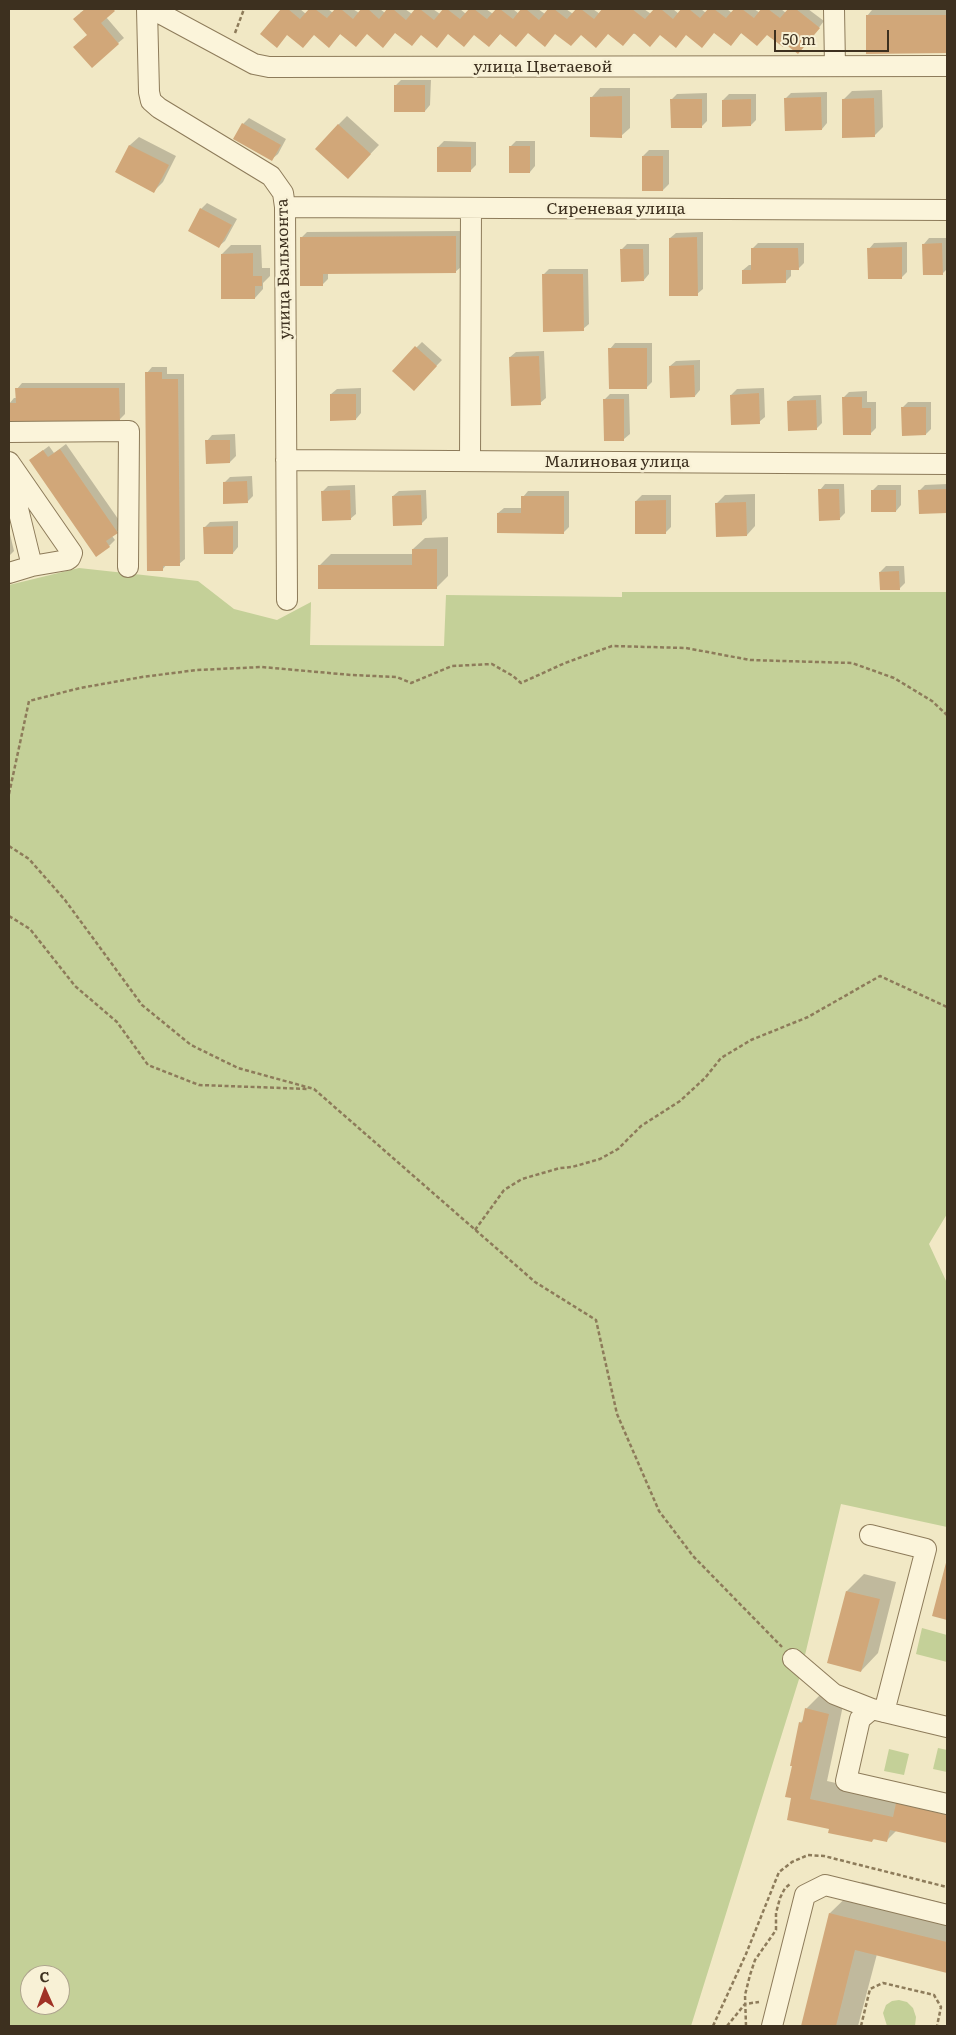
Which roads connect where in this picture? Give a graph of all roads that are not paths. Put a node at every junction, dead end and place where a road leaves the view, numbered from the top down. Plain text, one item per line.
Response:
1 (148, 9) edge
2 (152, 9) edge
3 (834, 9) edge
4 (835, 66) junction
5 (947, 66) edge
6 (285, 207) junction
7 (471, 208) junction
8 (947, 210) edge
9 (9, 432) edge
10 (286, 460) junction
11 (470, 461) junction
12 (9, 462) edge
13 (947, 464) edge
14 (9, 472) edge
15 (32, 566) junction
16 (128, 567) dead end
17 (9, 573) edge
18 (287, 600) dead end
19 (870, 1535) dead end
20 (793, 1659) road end
21 (878, 1710) junction
22 (947, 1727) edge
23 (947, 1804) edge
24 (947, 1915) edge
25 (772, 2026) edge

1 - 6 street, улица Бальмонта
2 - 4 street, улица Цветаевой
3 - 4 street
4 - 5 street, улица Цветаевой
6 - 7 street, Сиреневая улица
6 - 10 street, улица Бальмонта
7 - 8 street, Сиреневая улица
7 - 11 street
9 - 16 street
10 - 11 street, Малиновая улица
10 - 18 street, улица Бальмонта
11 - 13 street, Малиновая улица
12 - 15 street
14 - 15 street
15 - 17 street
19 - 21 street
20 - 21 street
21 - 22 street
21 - 23 street
24 - 25 street

